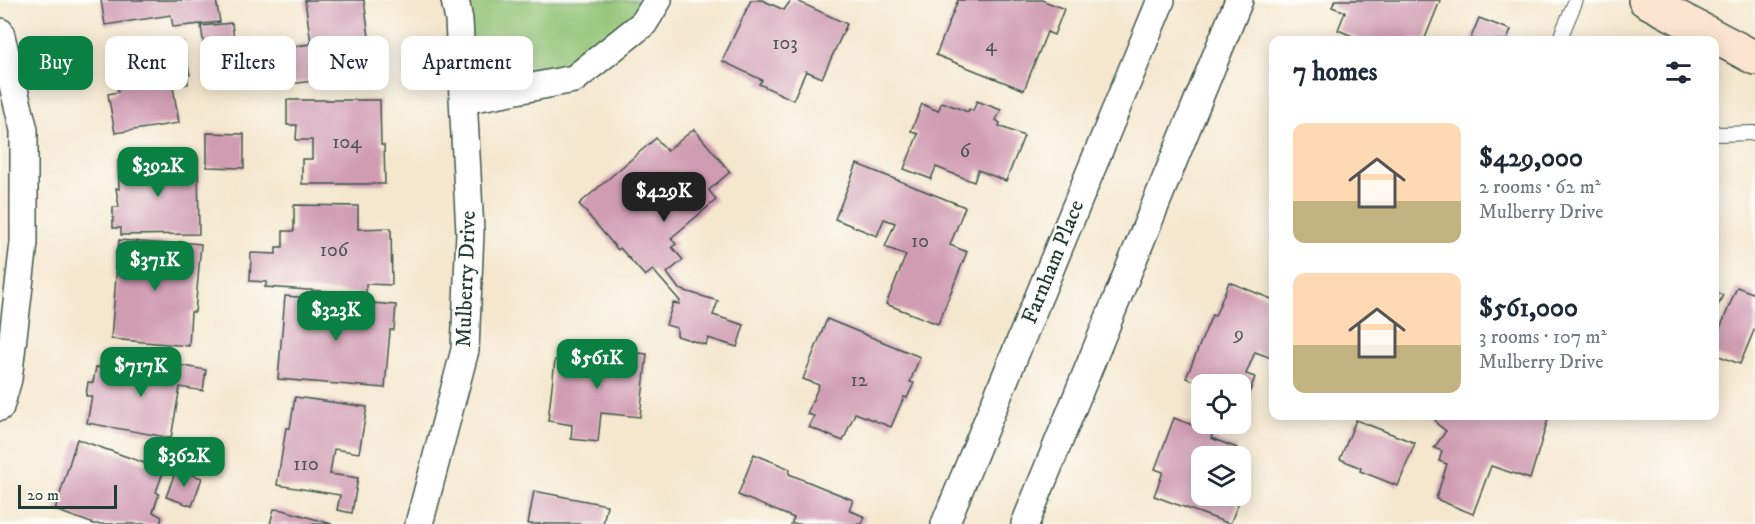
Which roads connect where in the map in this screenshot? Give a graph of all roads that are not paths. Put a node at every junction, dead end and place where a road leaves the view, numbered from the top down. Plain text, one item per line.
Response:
1 (454, 0) edge
2 (658, 0) edge
3 (1161, 0) edge
4 (1239, 0) edge
5 (1576, 0) edge
6 (1645, 0) edge
7 (0, 32) edge
8 (1563, 36) edge
9 (1713, 36) edge
10 (1719, 39) edge
11 (1755, 58) edge
12 (464, 100) junction
13 (1719, 132) edge
14 (1755, 133) edge
15 (0, 407) edge
16 (419, 524) edge
17 (945, 524) edge
18 (1024, 524) edge

1 - 12 street, Mulberry Drive
2 - 12 street
3 - 17 street, Farnham Place
4 - 18 street
5 - 8 lane
6 - 9 main road
7 - 15 street
10 - 11 main road
12 - 16 street, Mulberry Drive
13 - 14 lane

